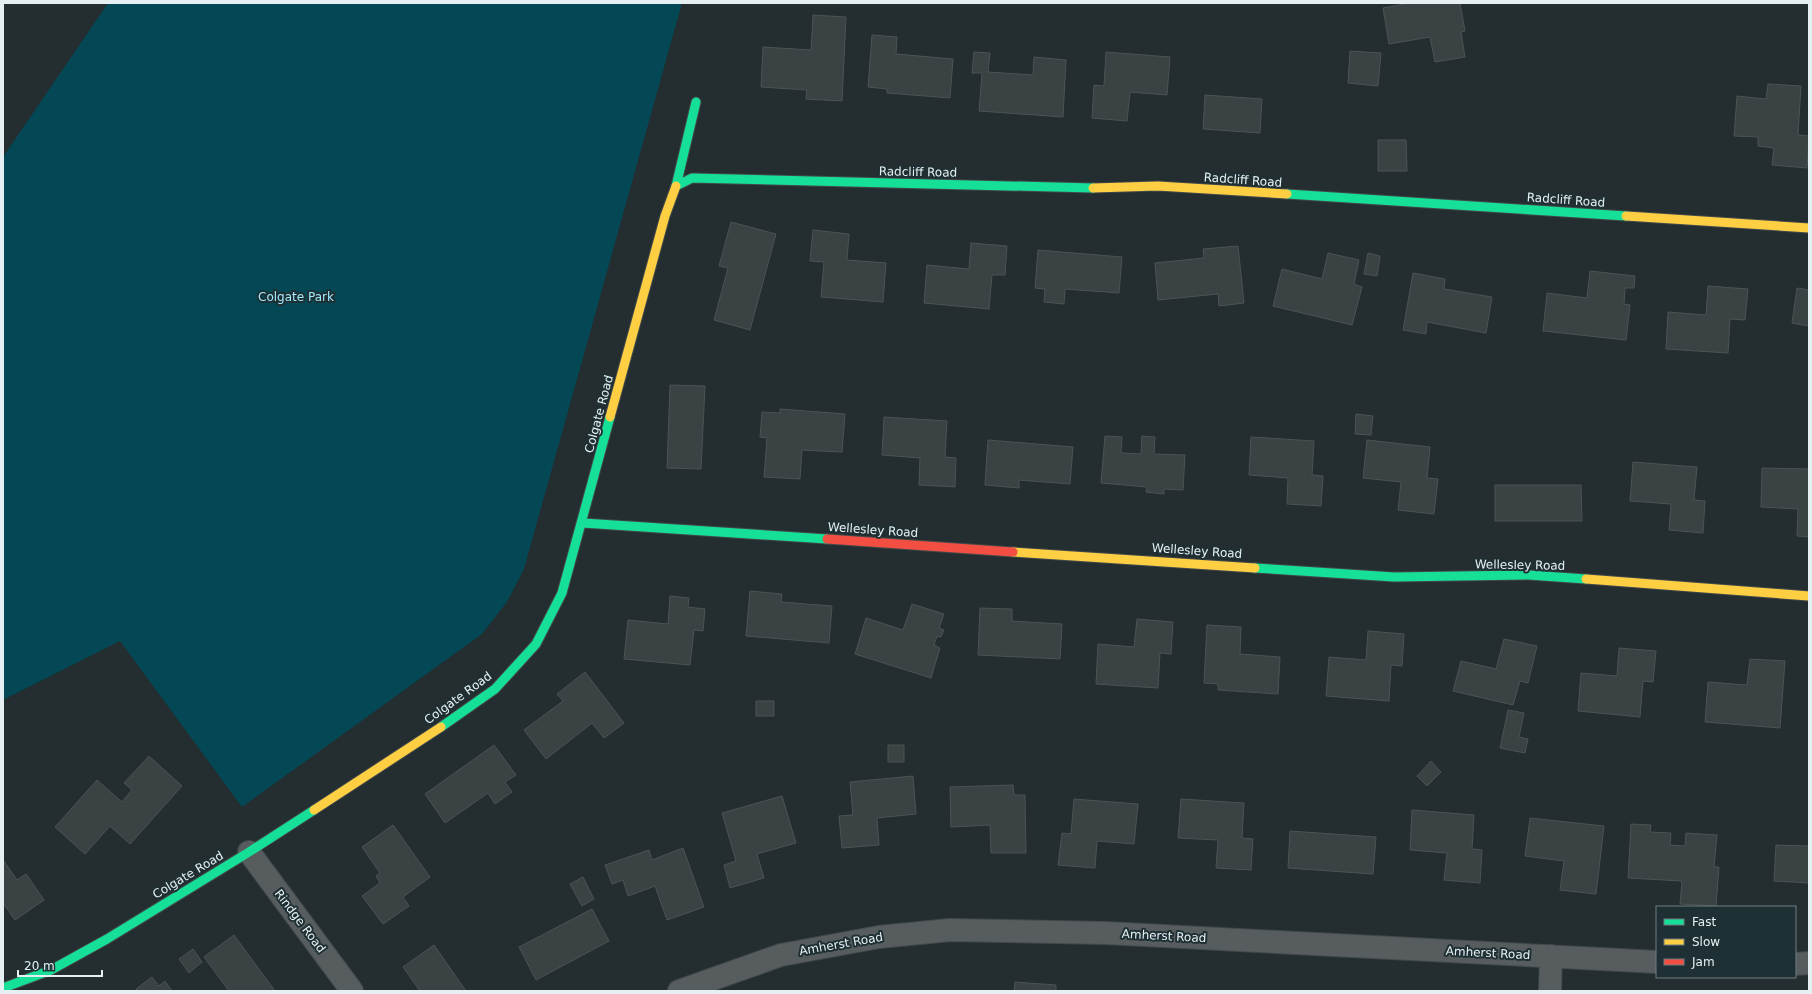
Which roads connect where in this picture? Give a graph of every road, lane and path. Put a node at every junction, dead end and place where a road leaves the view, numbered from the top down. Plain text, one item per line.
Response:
1 (696, 102) dead end
2 (676, 186) junction
3 (1809, 228) edge
4 (583, 523) junction
5 (1809, 596) edge
6 (248, 852) junction
7 (1552, 956) junction
8 (1656, 962) edge
9 (1809, 963) edge
10 (1796, 964) edge
11 (3, 988) edge
12 (352, 991) edge
13 (679, 991) edge
14 (1550, 991) edge

1 - 2 street, Colgate Road
2 - 3 street, Radcliff Road
2 - 4 street, Colgate Road
4 - 5 street, Wellesley Road
4 - 6 street, Colgate Road
6 - 11 street, Colgate Road
6 - 12 street, Rindge Road
7 - 8 street, Amherst Road
7 - 13 street, Amherst Road
7 - 14 street
9 - 10 street

